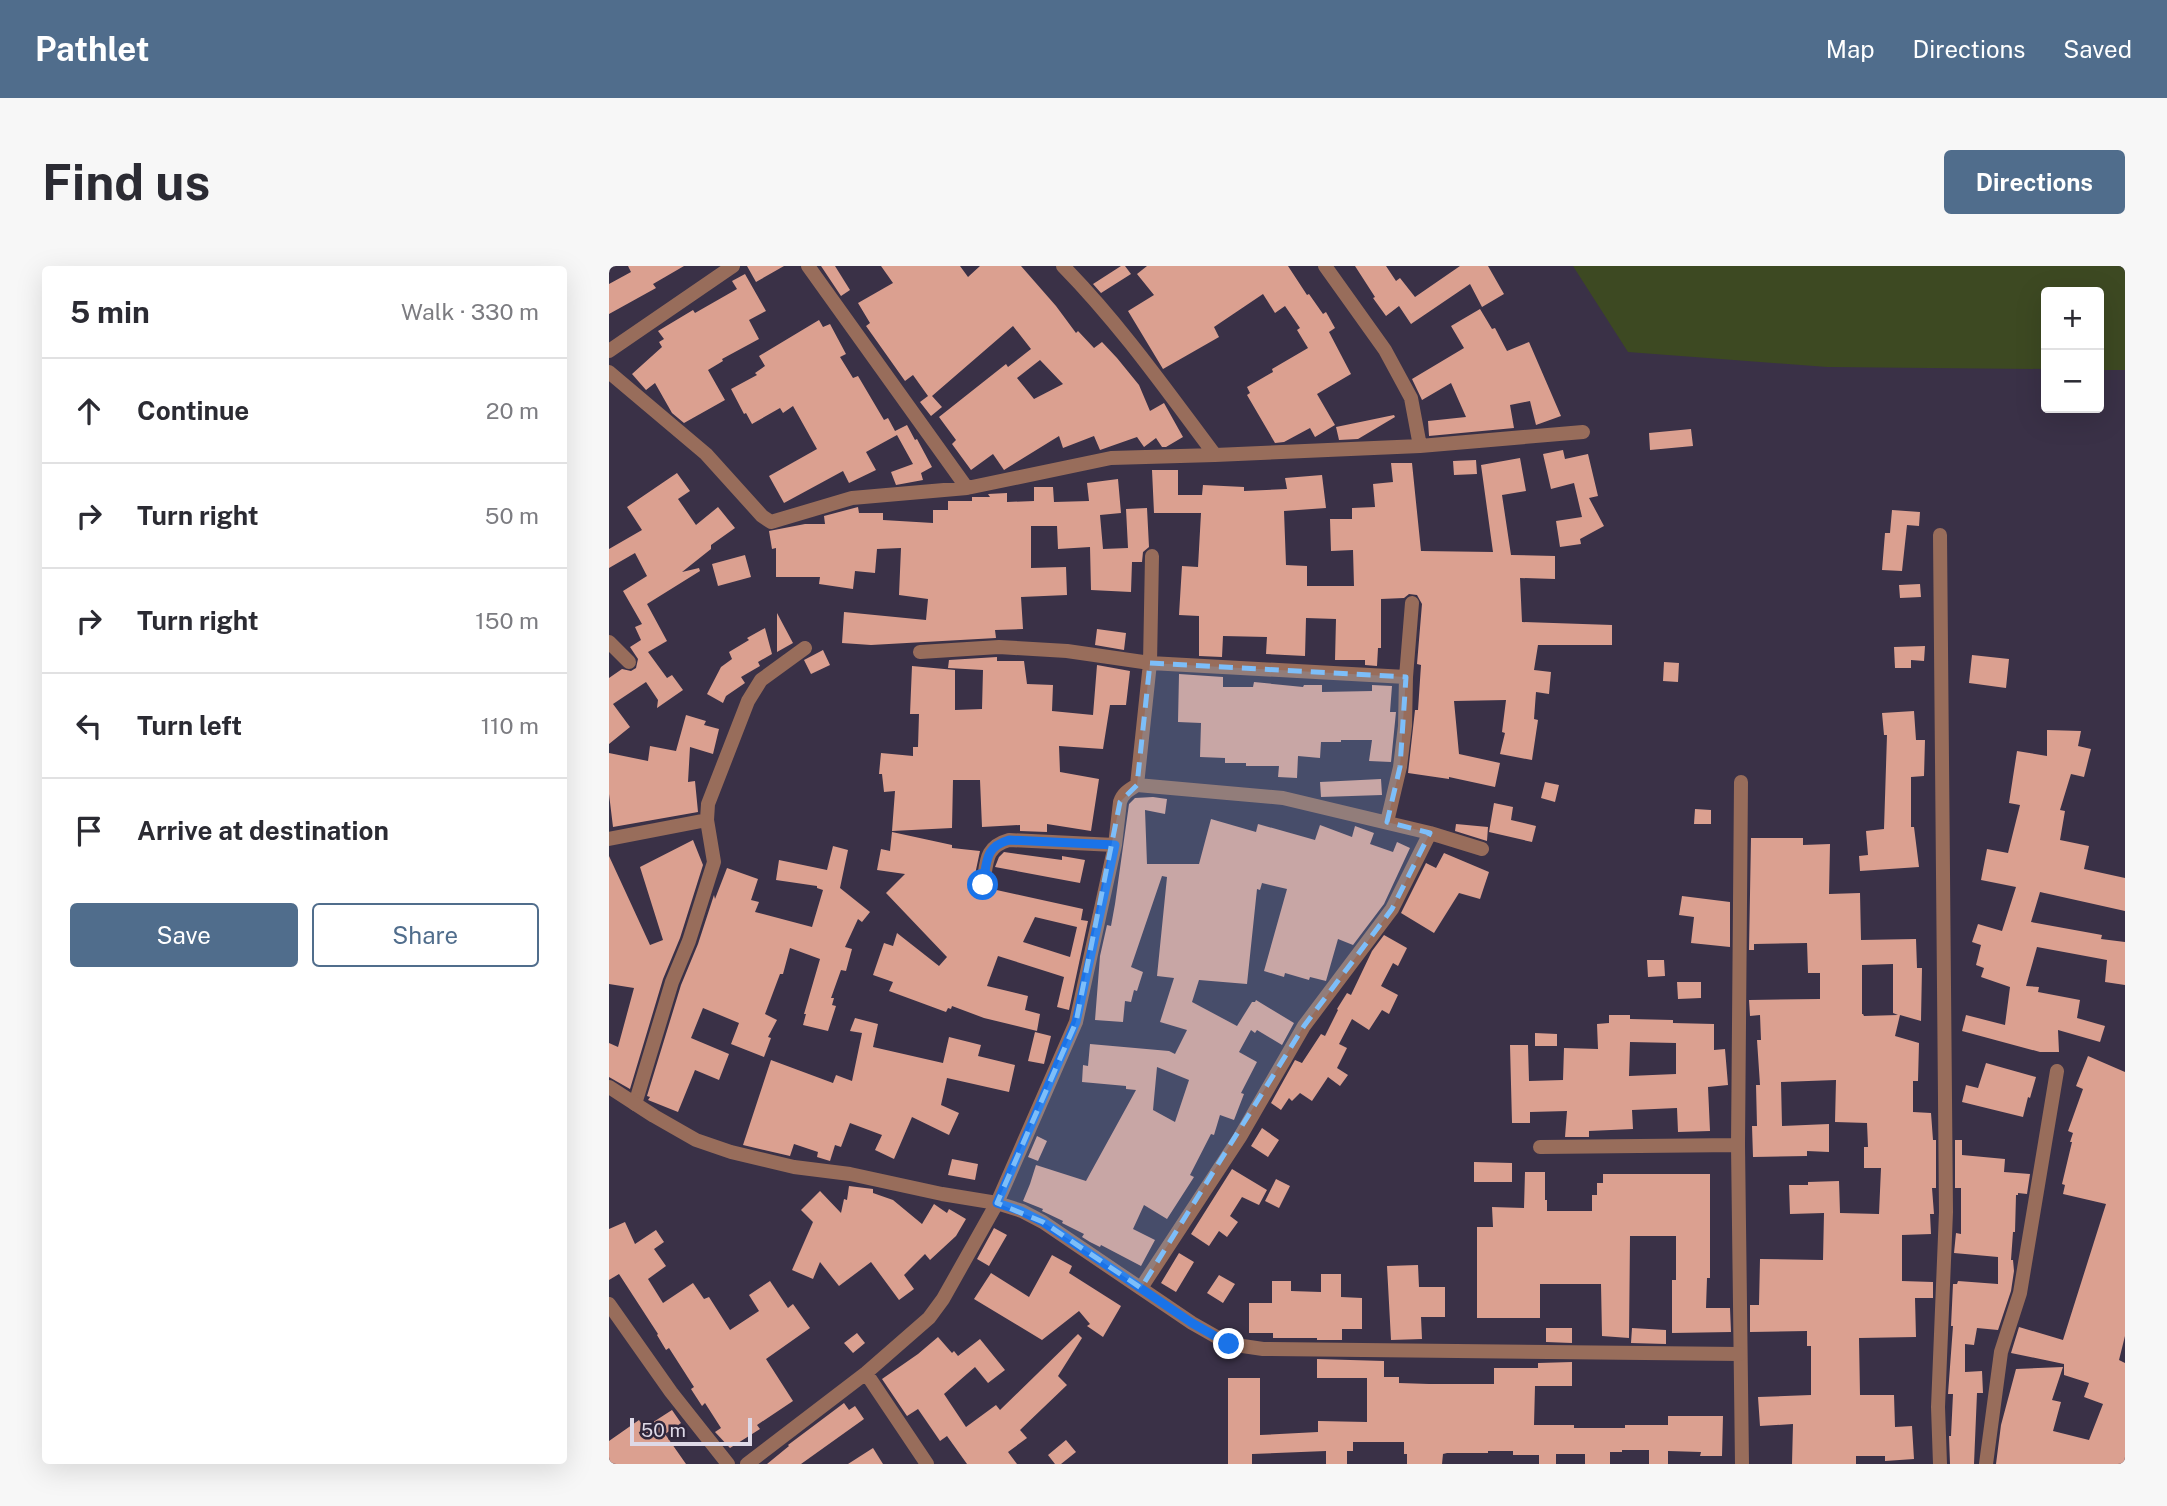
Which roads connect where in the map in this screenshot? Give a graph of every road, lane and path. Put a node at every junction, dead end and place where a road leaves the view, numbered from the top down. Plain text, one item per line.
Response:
1 (733, 266) edge
2 (808, 266) edge
3 (1325, 266) edge
4 (1070, 268) edge
5 (609, 351) edge
6 (609, 372) edge
7 (1583, 432) dead end
8 (1420, 446) junction
9 (1215, 456) junction
10 (967, 488) junction
11 (1940, 535) dead end
12 (1153, 556) dead end
13 (1412, 603) dead end
14 (609, 642) edge
15 (805, 648) dead end
16 (919, 652) dead end
17 (629, 662) dead end
18 (1150, 663) junction
19 (1406, 677) junction
20 (1741, 782) dead end
21 (1137, 785) junction
22 (707, 820) junction
23 (1387, 822) junction
24 (1430, 833) junction
25 (609, 839) edge
26 (1115, 845) junction
27 (1482, 849) dead end
28 (983, 885) dead end
29 (2057, 1071) dead end
30 (609, 1087) edge
31 (635, 1104) junction
32 (1738, 1145) junction
33 (1540, 1147) dead end
34 (997, 1203) junction
35 (1141, 1289) junction
36 (609, 1304) edge
37 (1740, 1354) junction
38 (866, 1373) junction
39 (728, 1464) edge
40 (747, 1464) edge
41 (927, 1464) edge
42 (1742, 1464) edge
43 (1940, 1464) edge
44 (1986, 1464) edge

1 - 5 street
2 - 10 street
3 - 8 street
4 - 9 street
6 - 10 street
7 - 8 street
8 - 9 street
9 - 10 street
11 - 43 street
12 - 18 street
13 - 19 street
14 - 17 street
15 - 22 street
16 - 18 street
18 - 19 street
18 - 21 street
19 - 23 street
20 - 32 street
21 - 23 street
21 - 26 street
22 - 25 street
22 - 31 street
23 - 24 street
24 - 27 street
24 - 35 street
26 - 28 street
26 - 34 street
29 - 44 street
30 - 31 street
31 - 34 street
32 - 33 street
32 - 37 street
34 - 35 street
34 - 38 street
35 - 37 street
36 - 39 street
37 - 42 street
38 - 40 street
38 - 41 street

